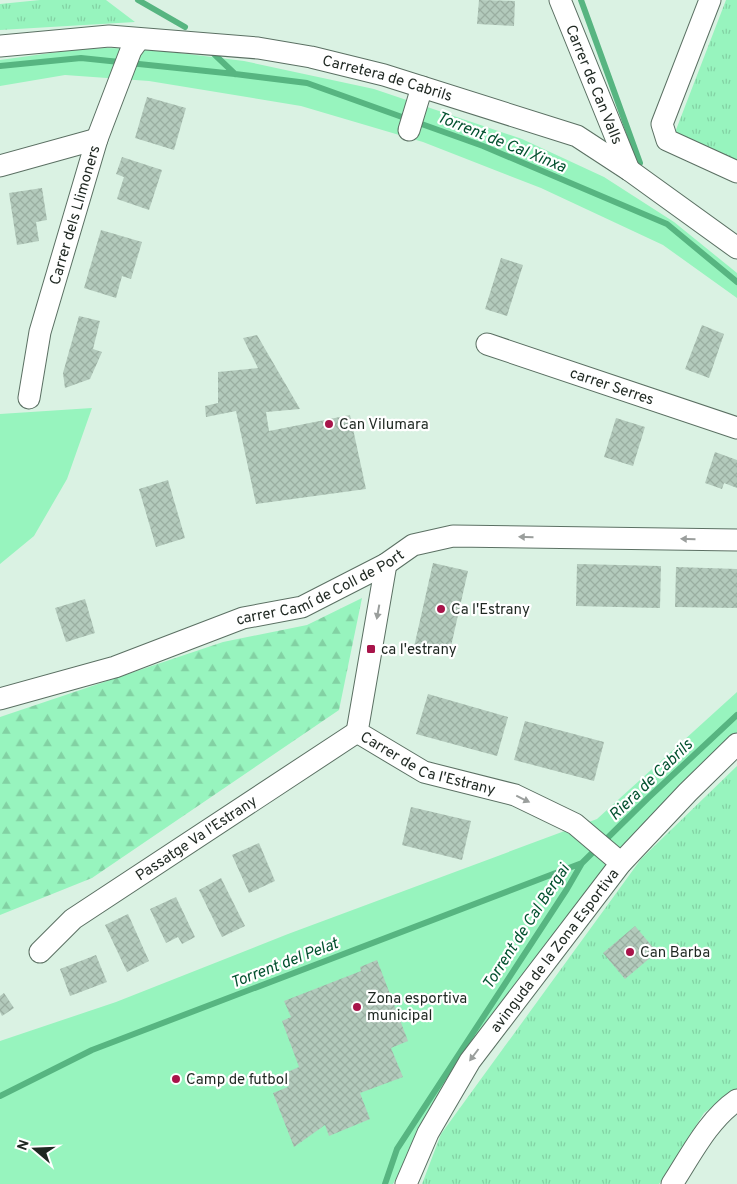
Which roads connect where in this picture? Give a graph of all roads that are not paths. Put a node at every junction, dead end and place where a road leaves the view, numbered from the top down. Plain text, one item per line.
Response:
1 (560, 0) edge
2 (710, 0) edge
3 (135, 45) junction
4 (0, 46) edge
5 (419, 96) junction
6 (409, 130) dead end
7 (97, 139) junction
8 (0, 166) edge
9 (629, 170) junction
10 (737, 172) edge
11 (736, 246) edge
12 (488, 344) dead end
13 (29, 398) dead end
14 (737, 428) edge
15 (737, 540) edge
16 (386, 564) junction
17 (0, 699) edge
18 (357, 732) junction
19 (737, 744) edge
20 (614, 857) junction
21 (40, 952) dead end
22 (737, 1100) edge
23 (406, 1184) edge
24 (672, 1184) edge

1 - 9 street, Carrer de Can Valls
2 - 10 street
3 - 4 street, Carretera de Cabrils
3 - 5 street, Carretera de Cabrils
3 - 7 street, Carrer dels Llimoners
5 - 6 street
5 - 9 street, Carretera de Cabrils
7 - 8 street
7 - 13 street, Carrer dels Llimoners
9 - 11 street, Carretera de Cabrils
12 - 14 street, carrer Serres
15 -> 16 street, carrer Camí de Coll de Port
16 - 17 street, carrer Camí de Coll de Port
16 -> 18 street, Carrer de Ca l'Estrany
18 -> 20 street, Carrer de Ca l'Estrany
18 - 21 street, Passatge Va l'Estrany
19 - 20 street, avinguda de la Zona Esportiva
20 -> 23 street, avinguda de la Zona Esportiva
22 - 24 street

